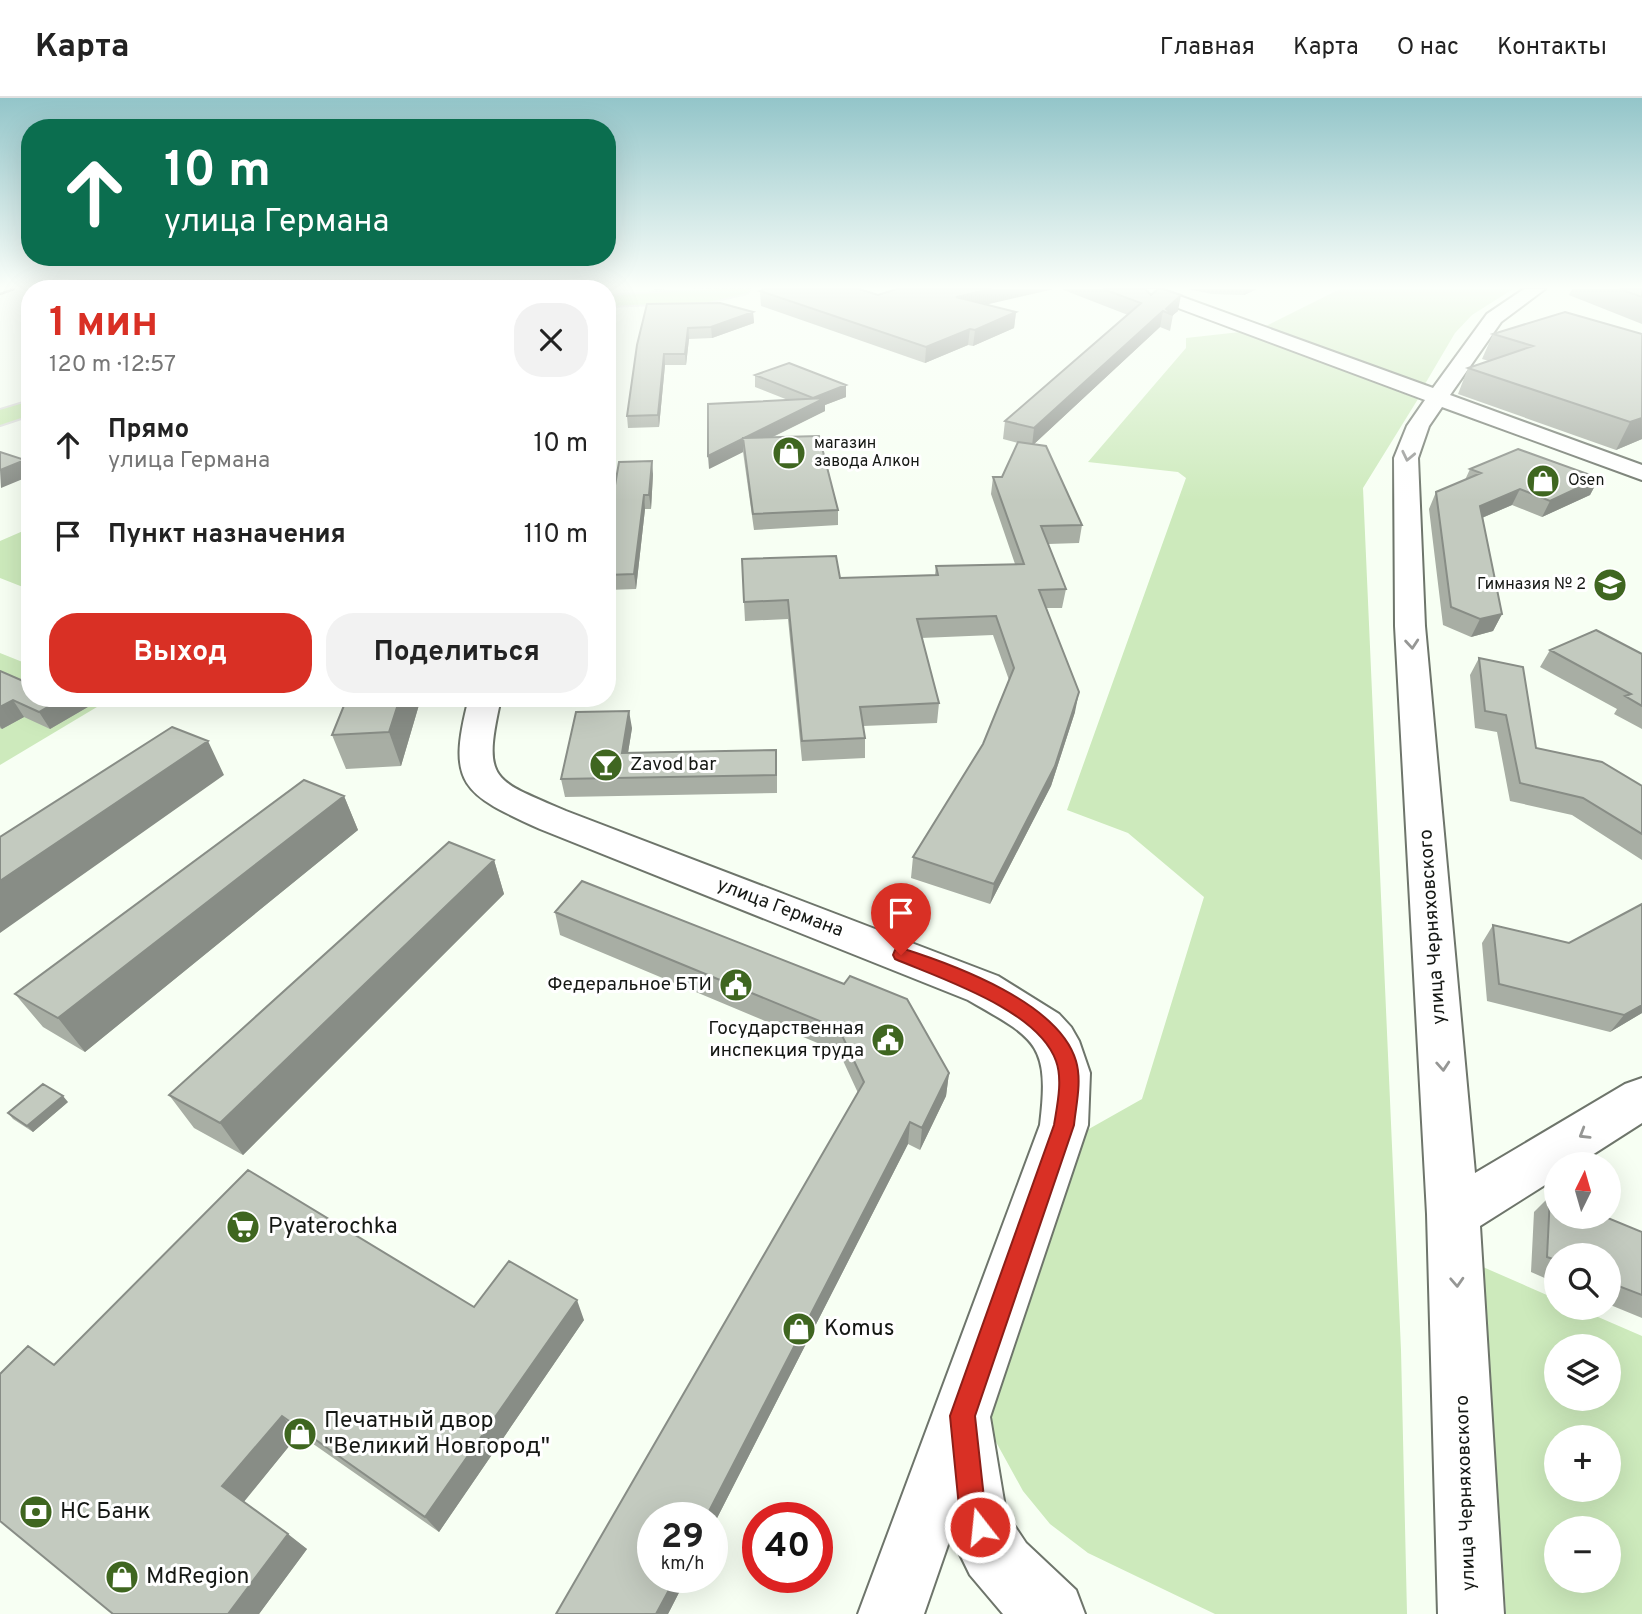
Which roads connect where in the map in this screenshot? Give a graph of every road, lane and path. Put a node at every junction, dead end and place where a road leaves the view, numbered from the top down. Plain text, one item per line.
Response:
1 (1338, 360) edge
2 (1464, 360) edge
3 (1438, 396) junction
4 (21, 410) edge
5 (0, 418) edge
6 (1642, 472) edge
7 (483, 707) edge
8 (1642, 1098) edge
9 (1453, 1214) junction
10 (963, 1416) junction
11 (891, 1614) edge
12 (1052, 1614) edge
13 (1471, 1614) edge

1 - 3 street
2 - 3 street, улица Черняховского
3 - 6 street
3 -> 9 street, улица Черняховского
4 - 5 main road
7 - 10 street, улица Германа
8 -> 9 street
9 -> 13 street, улица Черняховского
10 - 11 street, улица Германа
10 - 12 street

